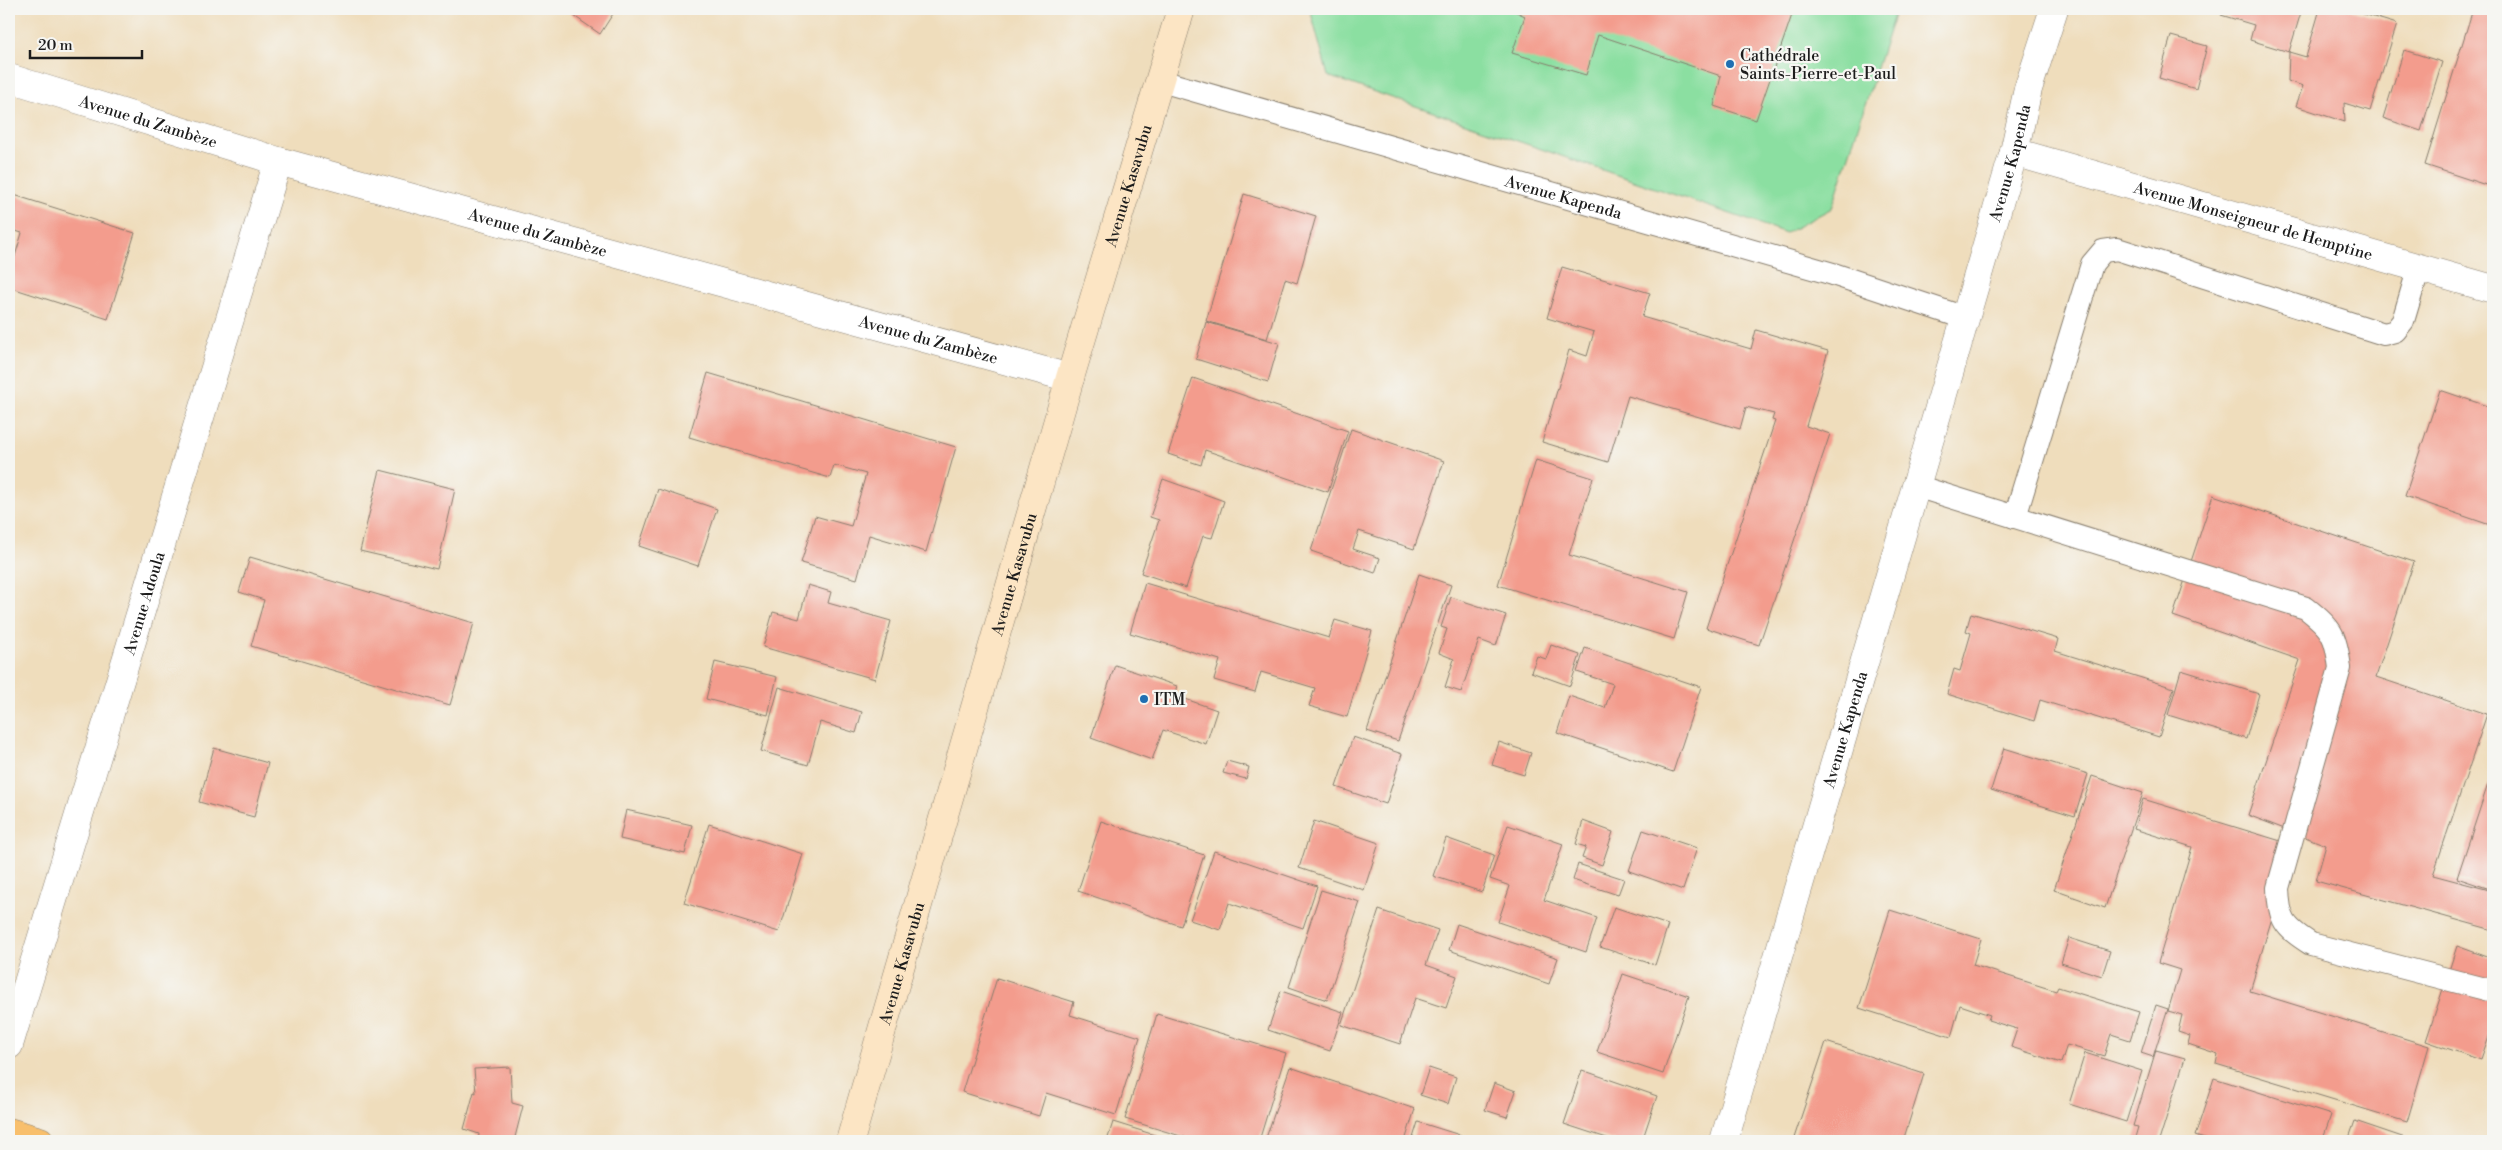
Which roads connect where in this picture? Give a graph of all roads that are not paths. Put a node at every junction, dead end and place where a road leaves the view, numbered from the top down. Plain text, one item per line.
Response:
1 (1181, 9) edge
2 (2054, 9) edge
3 (9, 78) edge
4 (1161, 80) junction
5 (2014, 152) junction
6 (278, 161) junction
7 (2419, 267) junction
8 (2493, 289) edge
9 (1965, 318) junction
10 (1070, 378) junction
11 (1916, 486) junction
12 (2015, 517) junction
13 (2493, 991) edge
14 (9, 1045) edge
15 (9, 1132) edge
16 (40, 1141) edge
17 (850, 1141) edge
18 (1724, 1141) edge

1 - 4 main road, Avenue Kasavubu
2 - 5 street, Avenue Kapenda
3 - 6 street, Avenue du Zambèze
4 - 9 lane, Avenue Kapenda
4 - 10 main road, Avenue Kasavubu
5 - 7 street, Avenue Monseigneur de Hemptine
5 - 9 street, Avenue Kapenda
6 - 10 street, Avenue du Zambèze
6 - 14 street, Avenue Adoula
7 - 8 street, Avenue Monseigneur de Hemptine
7 - 12 lane
9 - 11 street, Avenue Kapenda
10 - 17 main road, Avenue Kasavubu
11 - 12 lane
11 - 18 street, Avenue Kapenda
12 - 13 lane
15 - 16 highway

